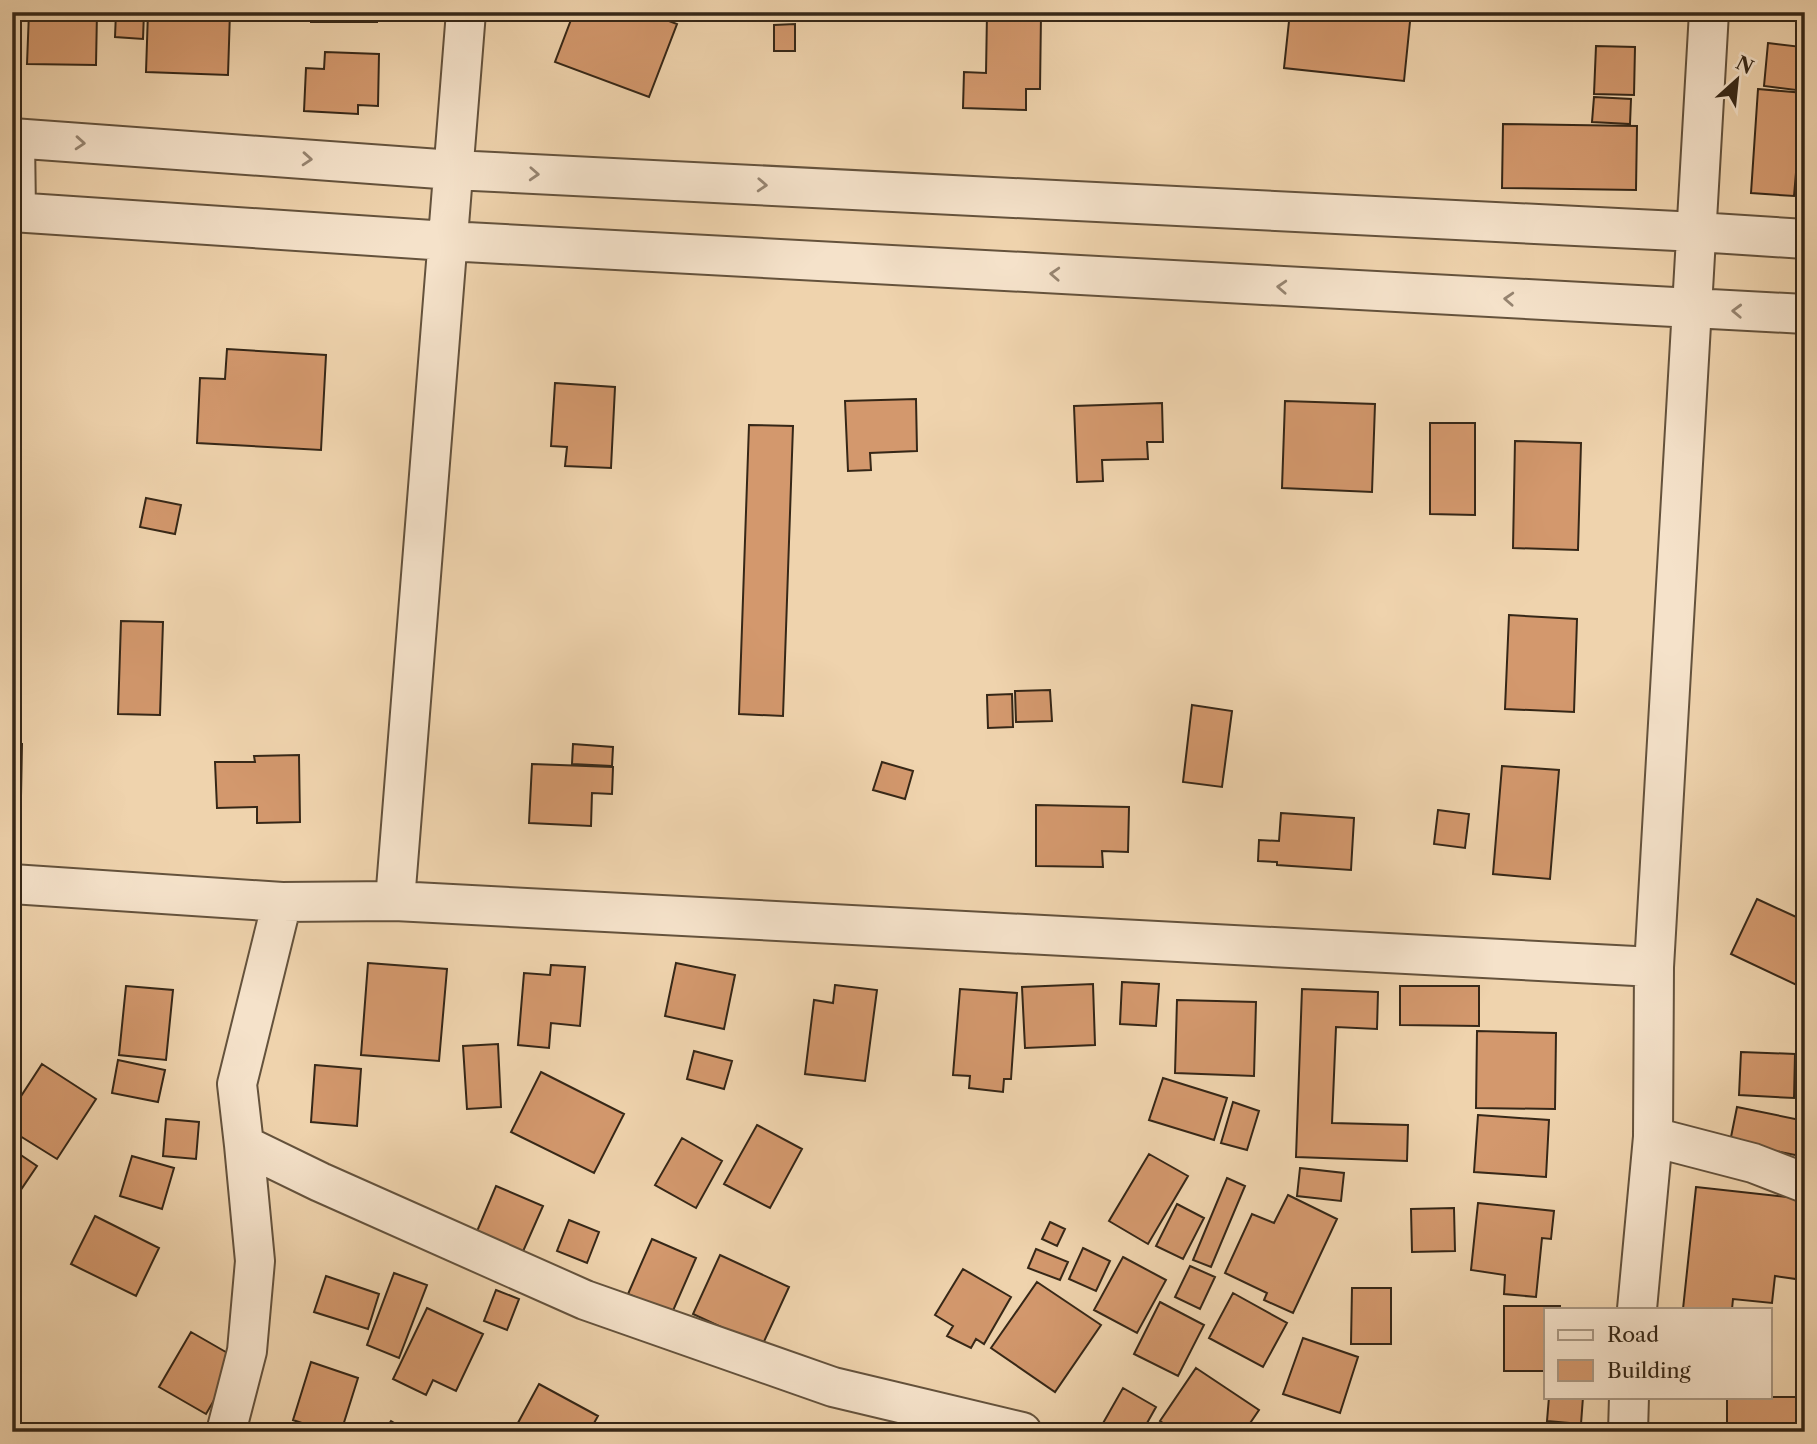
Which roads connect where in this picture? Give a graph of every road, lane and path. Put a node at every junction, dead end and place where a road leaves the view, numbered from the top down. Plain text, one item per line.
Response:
1 (467, 12) edge
2 (1709, 12) edge
3 (13, 139) edge
4 (453, 170) junction
5 (14, 212) edge
6 (1698, 232) junction
7 (1805, 239) edge
8 (447, 241) junction
9 (1693, 310) junction
10 (1805, 314) edge
11 (12, 884) edge
12 (395, 901) junction
13 (282, 902) junction
14 (1654, 967) junction
15 (1653, 1137) junction
16 (244, 1145) junction
17 (1805, 1183) edge
18 (1637, 1308) edge
19 (1629, 1398) edge
20 (226, 1432) edge
21 (1022, 1432) edge
22 (1628, 1432) edge

1 - 4 street
2 - 6 street
3 -> 4 street
3 - 5 street
4 -> 6 street
4 - 8 street
5 - 8 street
6 - 7 street
6 - 9 street
9 -> 8 street
8 - 12 street
10 -> 9 street
9 - 14 street
11 - 13 street
12 - 13 street
12 - 14 street
13 - 16 street
14 - 15 street
15 - 17 street
15 - 18 street
16 - 20 street
16 - 21 street
19 - 22 street

